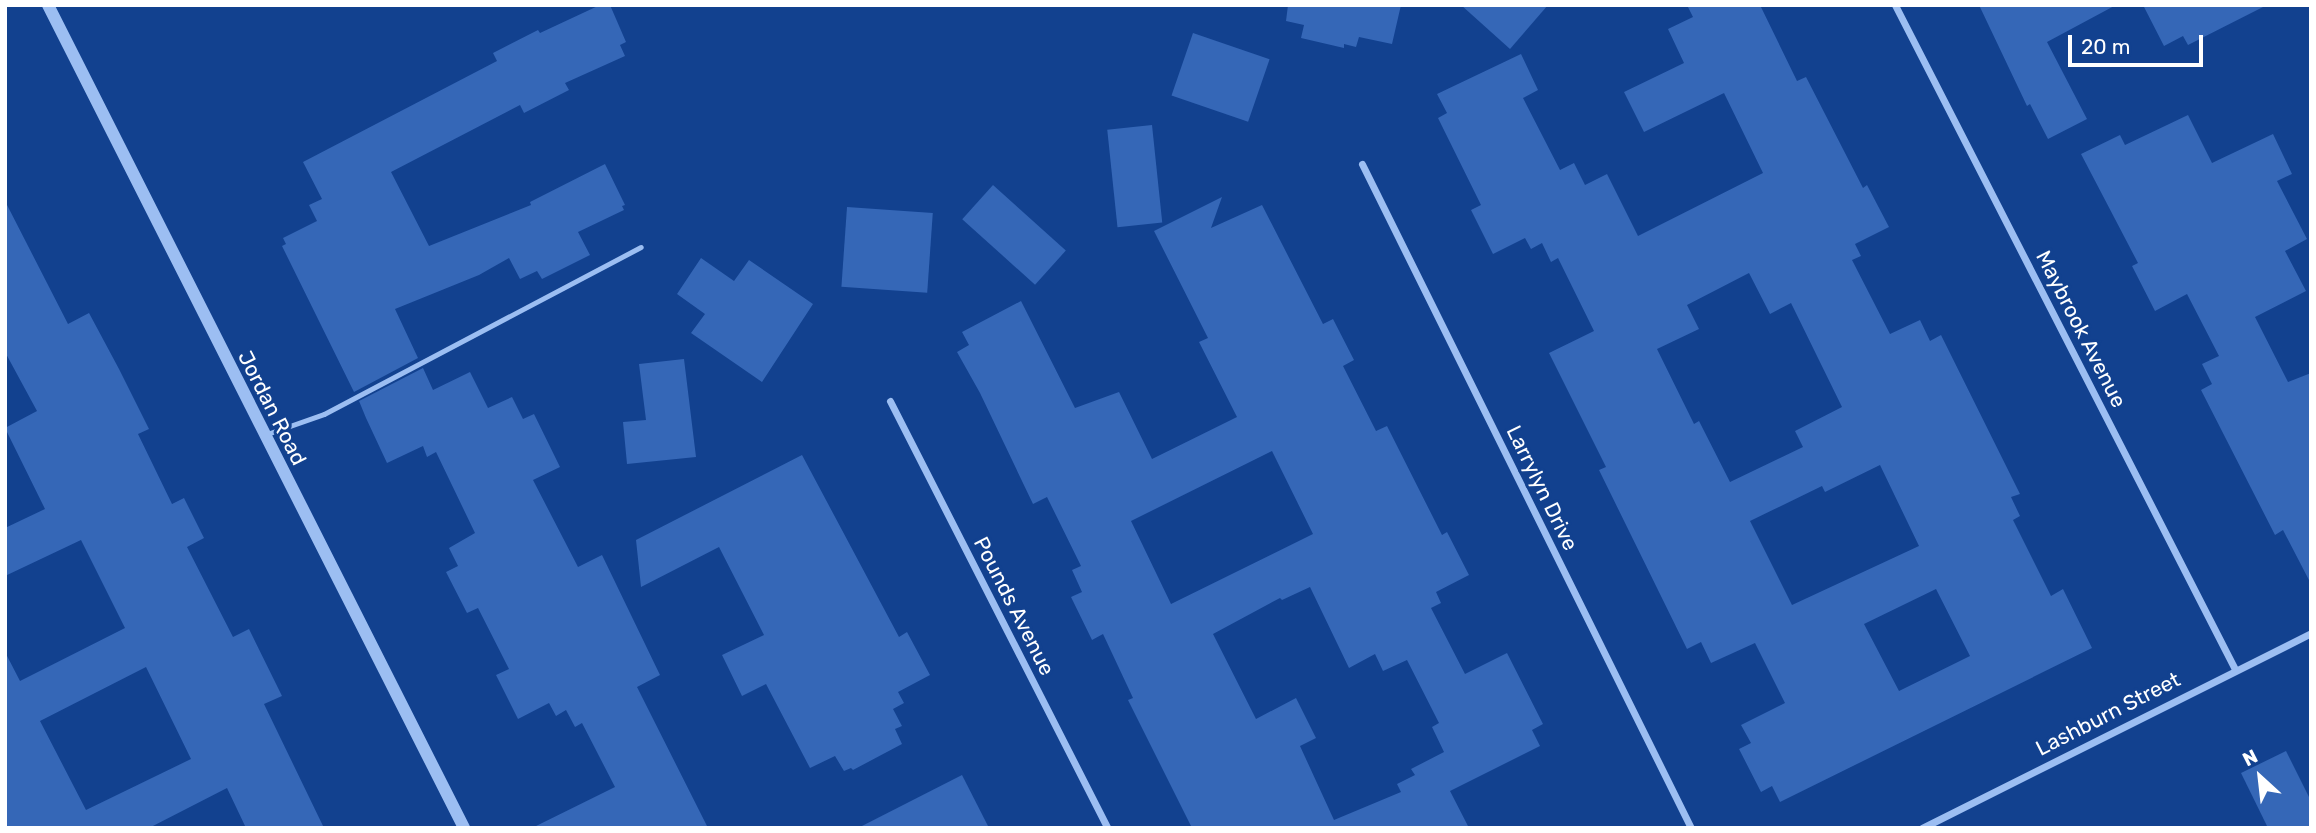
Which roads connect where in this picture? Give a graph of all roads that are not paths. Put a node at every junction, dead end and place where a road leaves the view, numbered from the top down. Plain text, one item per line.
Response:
1 (48, 5) edge
2 (1895, 5) edge
3 (1362, 164) dead end
4 (641, 247) dead end
5 (890, 401) dead end
6 (264, 435) junction
7 (2311, 633) edge
8 (2235, 669) junction
9 (464, 828) edge
10 (1108, 828) edge
11 (1691, 828) edge
12 (1922, 828) edge

1 - 6 street, Jordan Road
2 - 8 street, Maybrook Avenue
3 - 11 street, Larrylyn Drive
4 - 6 lane
5 - 10 street, Pounds Avenue
6 - 9 street, Jordan Road
7 - 8 street, Lashburn Street
8 - 12 street, Lashburn Street

